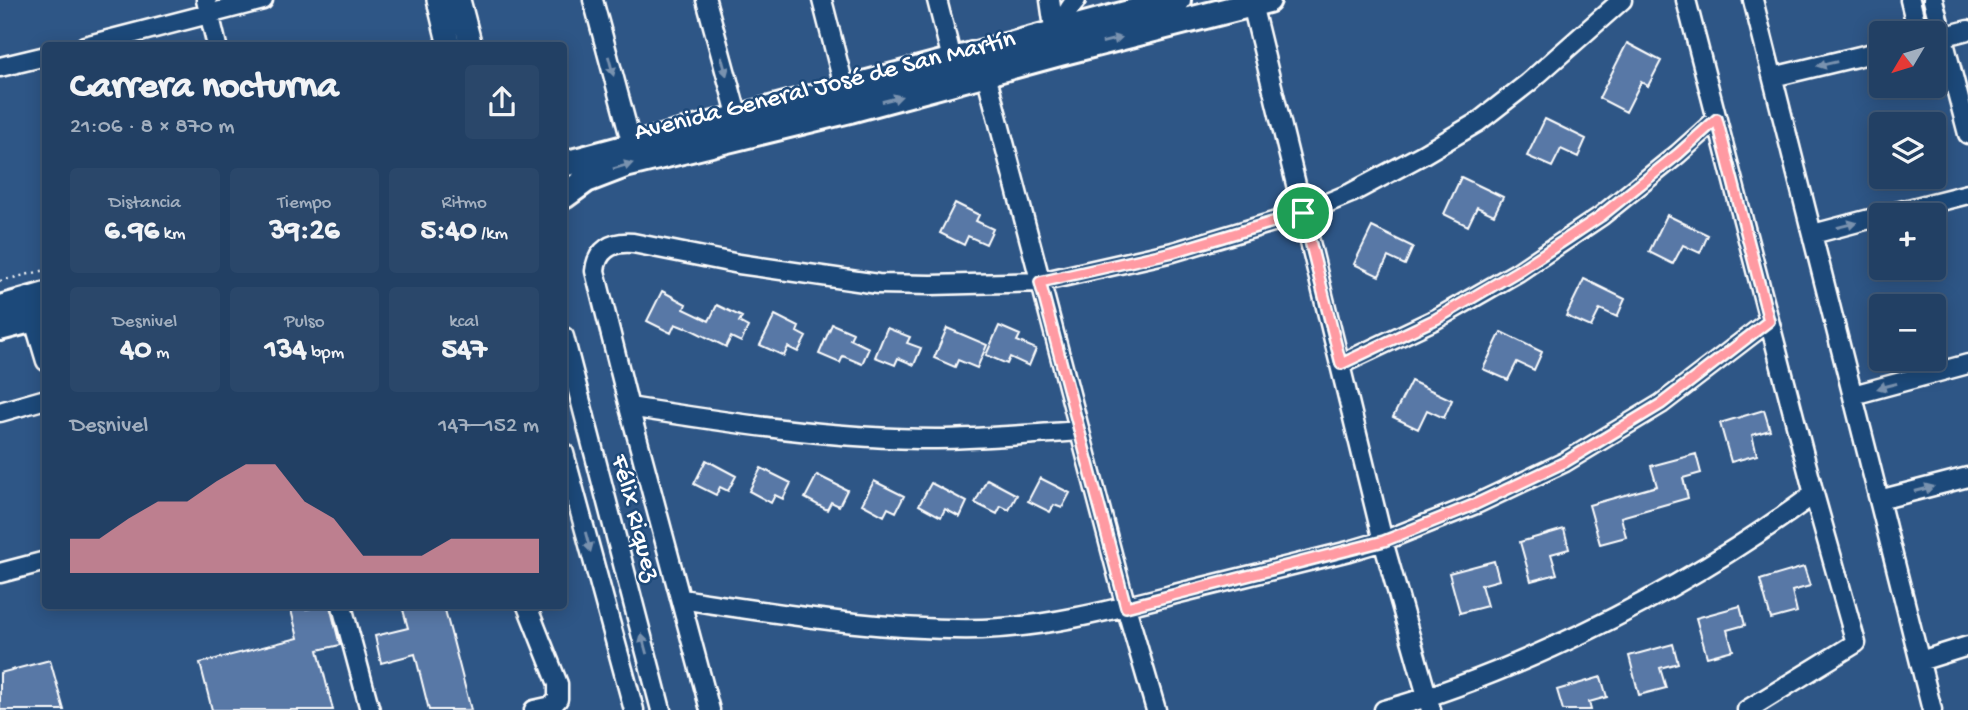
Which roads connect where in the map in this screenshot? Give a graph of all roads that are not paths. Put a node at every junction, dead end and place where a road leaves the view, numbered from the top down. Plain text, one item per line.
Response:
1 (263, 0) edge
2 (438, 0) edge
3 (459, 0) edge
4 (593, 0) edge
5 (706, 0) edge
6 (822, 0) edge
7 (937, 0) edge
8 (1050, 0) edge
9 (1076, 0) edge
10 (1178, 0) edge
11 (1622, 0) edge
12 (1686, 0) edge
13 (1753, 0) edge
14 (1910, 0) edge
15 (1933, 0) edge
16 (1257, 1) edge
17 (207, 7) edge
18 (1915, 21) edge
19 (1936, 21) edge
20 (1968, 30) edge
21 (1946, 36) edge
22 (98, 42) edge
23 (216, 42) edge
24 (448, 42) edge
25 (470, 42) edge
26 (1058, 43) junction
27 (1869, 54) edge
28 (42, 57) edge
29 (1946, 64) edge
30 (0, 67) edge
31 (955, 71) junction
32 (986, 75) junction
33 (1773, 77) junction
34 (848, 100) junction
35 (1717, 119) junction
36 (739, 128) junction
37 (1968, 134) edge
38 (632, 145) junction
39 (567, 163) edge
40 (567, 194) edge
41 (1968, 194) edge
42 (1933, 203) edge
43 (1303, 213) junction
44 (1869, 220) edge
45 (1812, 234) junction
46 (1040, 282) junction
47 (0, 308) edge
48 (38, 308) edge
49 (1769, 321) junction
50 (0, 328) edge
51 (42, 334) edge
52 (567, 349) edge
53 (1341, 364) junction
54 (1968, 364) edge
55 (1853, 395) junction
56 (42, 400) edge
57 (629, 407) junction
58 (0, 412) edge
59 (1080, 431) junction
60 (567, 464) edge
61 (1968, 477) edge
62 (1814, 494) junction
63 (1879, 500) junction
64 (1384, 541) junction
65 (42, 562) edge
66 (0, 573) edge
67 (681, 599) junction
68 (1126, 607) junction
69 (343, 609) edge
70 (528, 609) edge
71 (1968, 646) edge
72 (1920, 661) junction
73 (1430, 704) edge
74 (370, 710) edge
75 (534, 710) edge
76 (634, 710) edge
77 (661, 710) edge
78 (710, 710) edge
79 (1156, 710) edge
80 (1384, 710) edge
81 (1747, 710) edge
82 (1932, 710) edge

1 - 17 street
2 - 24 main road
3 - 25 main road
4 -> 38 street
5 -> 36 street
6 - 34 street
7 - 31 street
8 - 26 street
9 - 26 street
10 - 26 highway, Avenida General José de San Martín
11 - 43 street
12 - 35 street
13 - 33 street
14 - 18 street
15 - 19 street
26 -> 16 highway, Avenida General José de San Martín
16 - 43 street
17 - 22 street
17 - 23 street
20 - 21 street
26 - 31 highway, Avenida General José de San Martín
26 - 32 highway, Avenida General José de San Martín
27 -> 33 street
28 - 30 street
29 - 37 street
31 - 32 highway, Avenida General José de San Martín
31 - 34 highway, Avenida General José de San Martín
32 - 46 street
33 - 45 street
34 - 36 highway, Avenida General José de San Martín
35 - 49 street
35 - 53 street
36 - 38 highway, Avenida General José de San Martín
40 -> 36 highway, Avenida General José de San Martín
38 - 39 highway, Avenida General José de San Martín
41 - 42 street
43 - 46 street
43 - 53 street
45 -> 44 street
45 - 55 street
46 - 57 street
46 - 59 street
47 - 48 highway
48 - 50 highway
48 - 51 street
49 - 62 street
49 - 64 street
77 -> 52 street, Félix Riquez
53 - 64 street
54 -> 55 street
55 - 63 street
56 - 58 street
57 - 59 street
57 - 67 street
59 - 68 street
60 -> 76 street, Félix Riquez
63 -> 61 street
62 - 73 street
62 - 81 street
63 - 72 street
64 - 68 street
64 - 73 street
65 - 66 street
67 - 68 street
67 - 78 street
68 - 79 street
69 - 74 street
70 - 75 street
71 - 72 street
72 - 82 street
73 - 80 street

